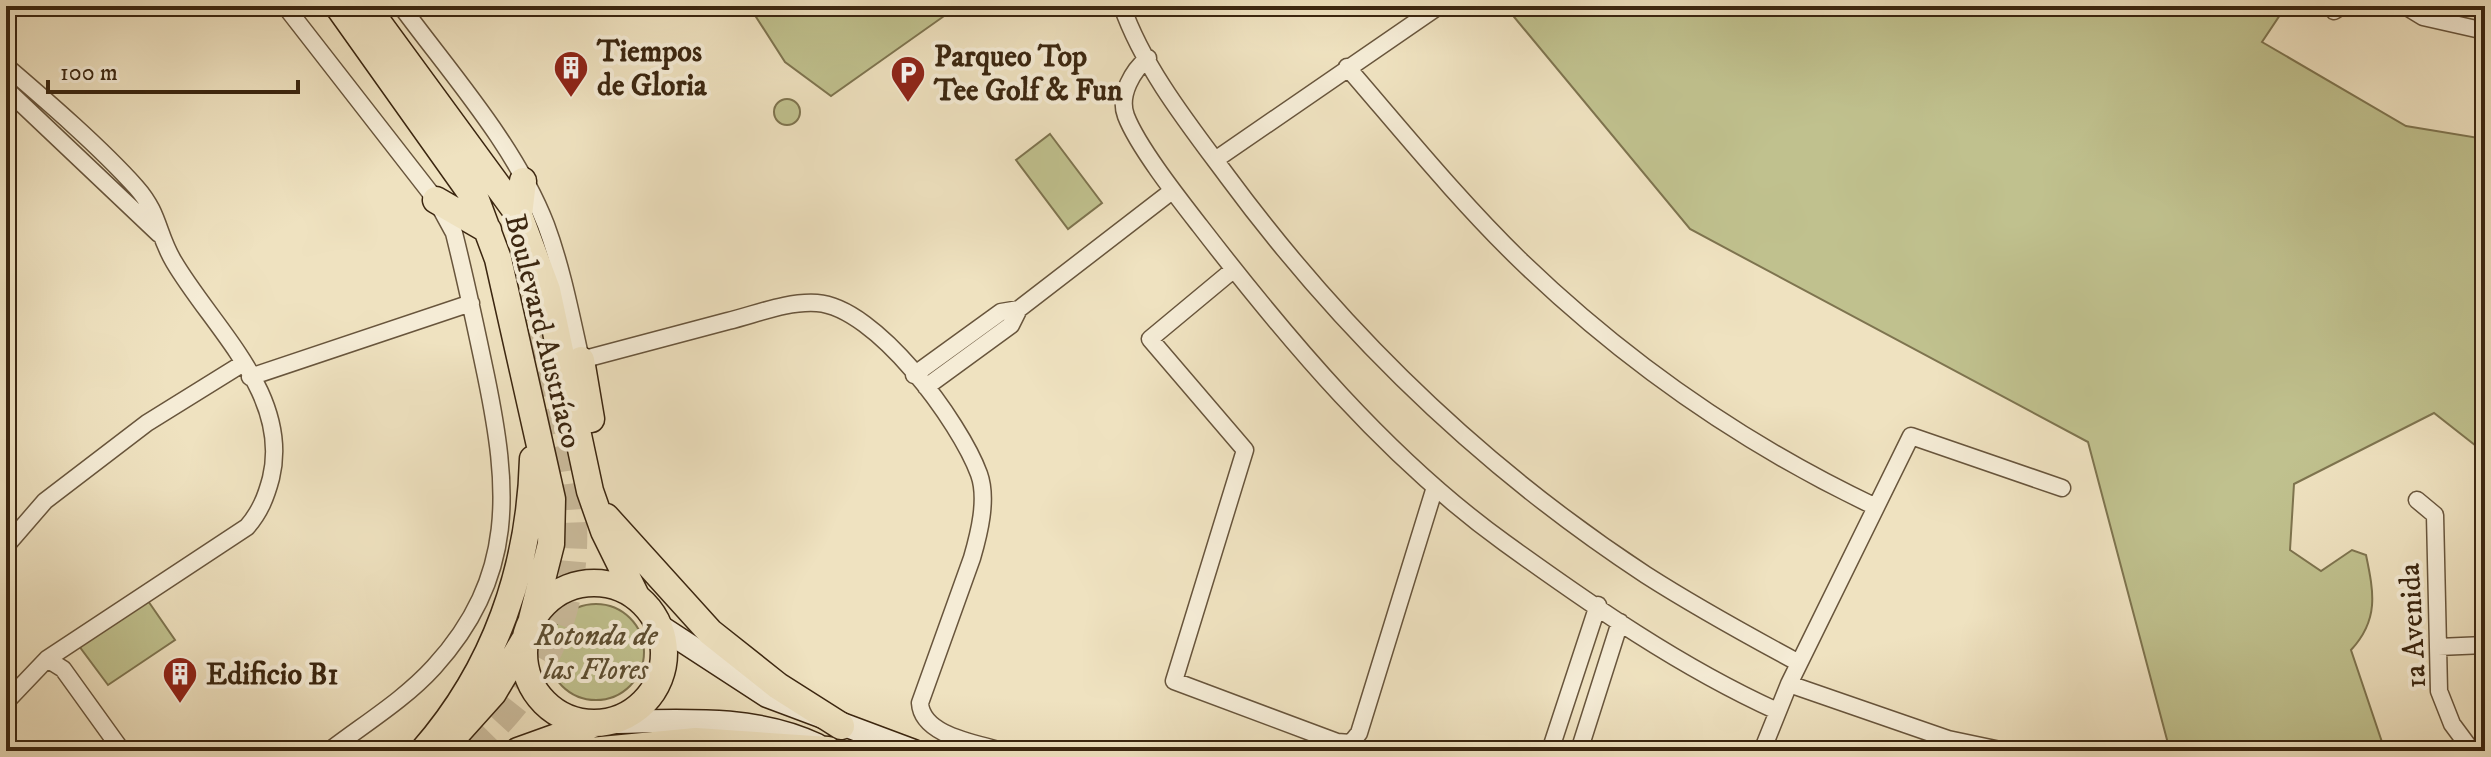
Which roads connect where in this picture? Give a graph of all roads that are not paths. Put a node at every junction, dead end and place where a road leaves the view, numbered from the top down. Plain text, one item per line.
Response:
1 (285, 6) edge
2 (338, 6) edge
3 (366, 6) edge
4 (401, 6) edge
5 (1122, 6) edge
6 (1439, 6) edge
7 (2405, 6) edge
8 (2485, 31) edge
9 (1148, 58) junction
10 (6, 66) edge
11 (1347, 67) junction
12 (6, 89) edge
13 (474, 154) junction
14 (1215, 160) junction
15 (523, 181) junction
16 (1172, 191) junction
17 (436, 200) junction
18 (519, 215) junction
19 (488, 230) junction
20 (159, 234) junction
21 (522, 269) tunnel mouth
22 (1233, 270) junction
23 (471, 303) junction
24 (581, 360) junction
25 (246, 371) junction
26 (920, 381) junction
27 (534, 424) junction
28 (1435, 487) junction
29 (2062, 488) dead end
30 (2417, 500) dead end
31 (595, 505) junction
32 (1876, 507) junction
33 (6, 546) edge
34 (645, 559) junction
35 (636, 596) junction
36 (1598, 605) junction
37 (1620, 622) junction
38 (658, 625) junction
39 (528, 630) junction
40 (2485, 645) edge
41 (2438, 647) junction
42 (47, 659) junction
43 (1799, 663) junction
44 (1789, 684) junction
45 (6, 702) edge
46 (1777, 711) junction
47 (604, 723) junction
48 (841, 726) junction
49 (1552, 747) edge
50 (1580, 750) edge
51 (122, 751) edge
52 (329, 751) edge
53 (423, 751) edge
54 (441, 751) edge
55 (518, 751) edge
56 (591, 751) edge
57 (829, 751) edge
58 (914, 751) edge
59 (1002, 751) edge
60 (1762, 751) edge
61 (2005, 751) edge
62 (2472, 751) edge

1 - 17 street
2 - 19 main road, Boulevard Austríaco
3 - 13 main road, Boulevard Austríaco
4 - 15 street
5 - 9 street
6 - 11 street
7 - 8 street
9 - 14 street
9 - 16 street
10 - 20 street
11 - 14 street
11 - 32 street
12 - 20 street
13 - 18 main road, Boulevard Austríaco
13 - 21 main road
14 - 43 street
15 - 18 main road
15 - 24 street
16 - 22 street
16 - 26 street
17 - 19 main road
17 - 23 street
18 - 31 main road, Boulevard Austríaco
19 - 27 main road, Boulevard Austríaco
20 - 25 street
22 - 28 street
22 - 28 street
23 - 25 street
23 - 52 street
24 - 26 street
24 - 34 main road
25 - 33 street
25 - 42 street
26 - 59 street
27 - 39 main road, Boulevard Austríaco
27 - 53 main road
28 - 36 street
29 - 32 street
30 - 41 street, 1a Avenida
31 - 34 main road
31 - 35 main road, Boulevard Austríaco
32 - 43 street
34 - 48 main road
35 - 38 main road
35 - 39 main road
36 - 37 street
36 - 49 street
37 - 46 street
37 - 50 street
38 - 47 main road
38 - 48 main road
39 - 47 main road
39 - 54 main road
40 - 41 street
41 - 62 street, 1a Avenida
42 - 45 street
42 - 51 street
43 - 44 street
44 - 46 street
44 - 61 street
46 - 60 street
47 - 55 main road
47 - 57 main road
48 - 58 main road
49 - 50 street
56 - 57 main road

